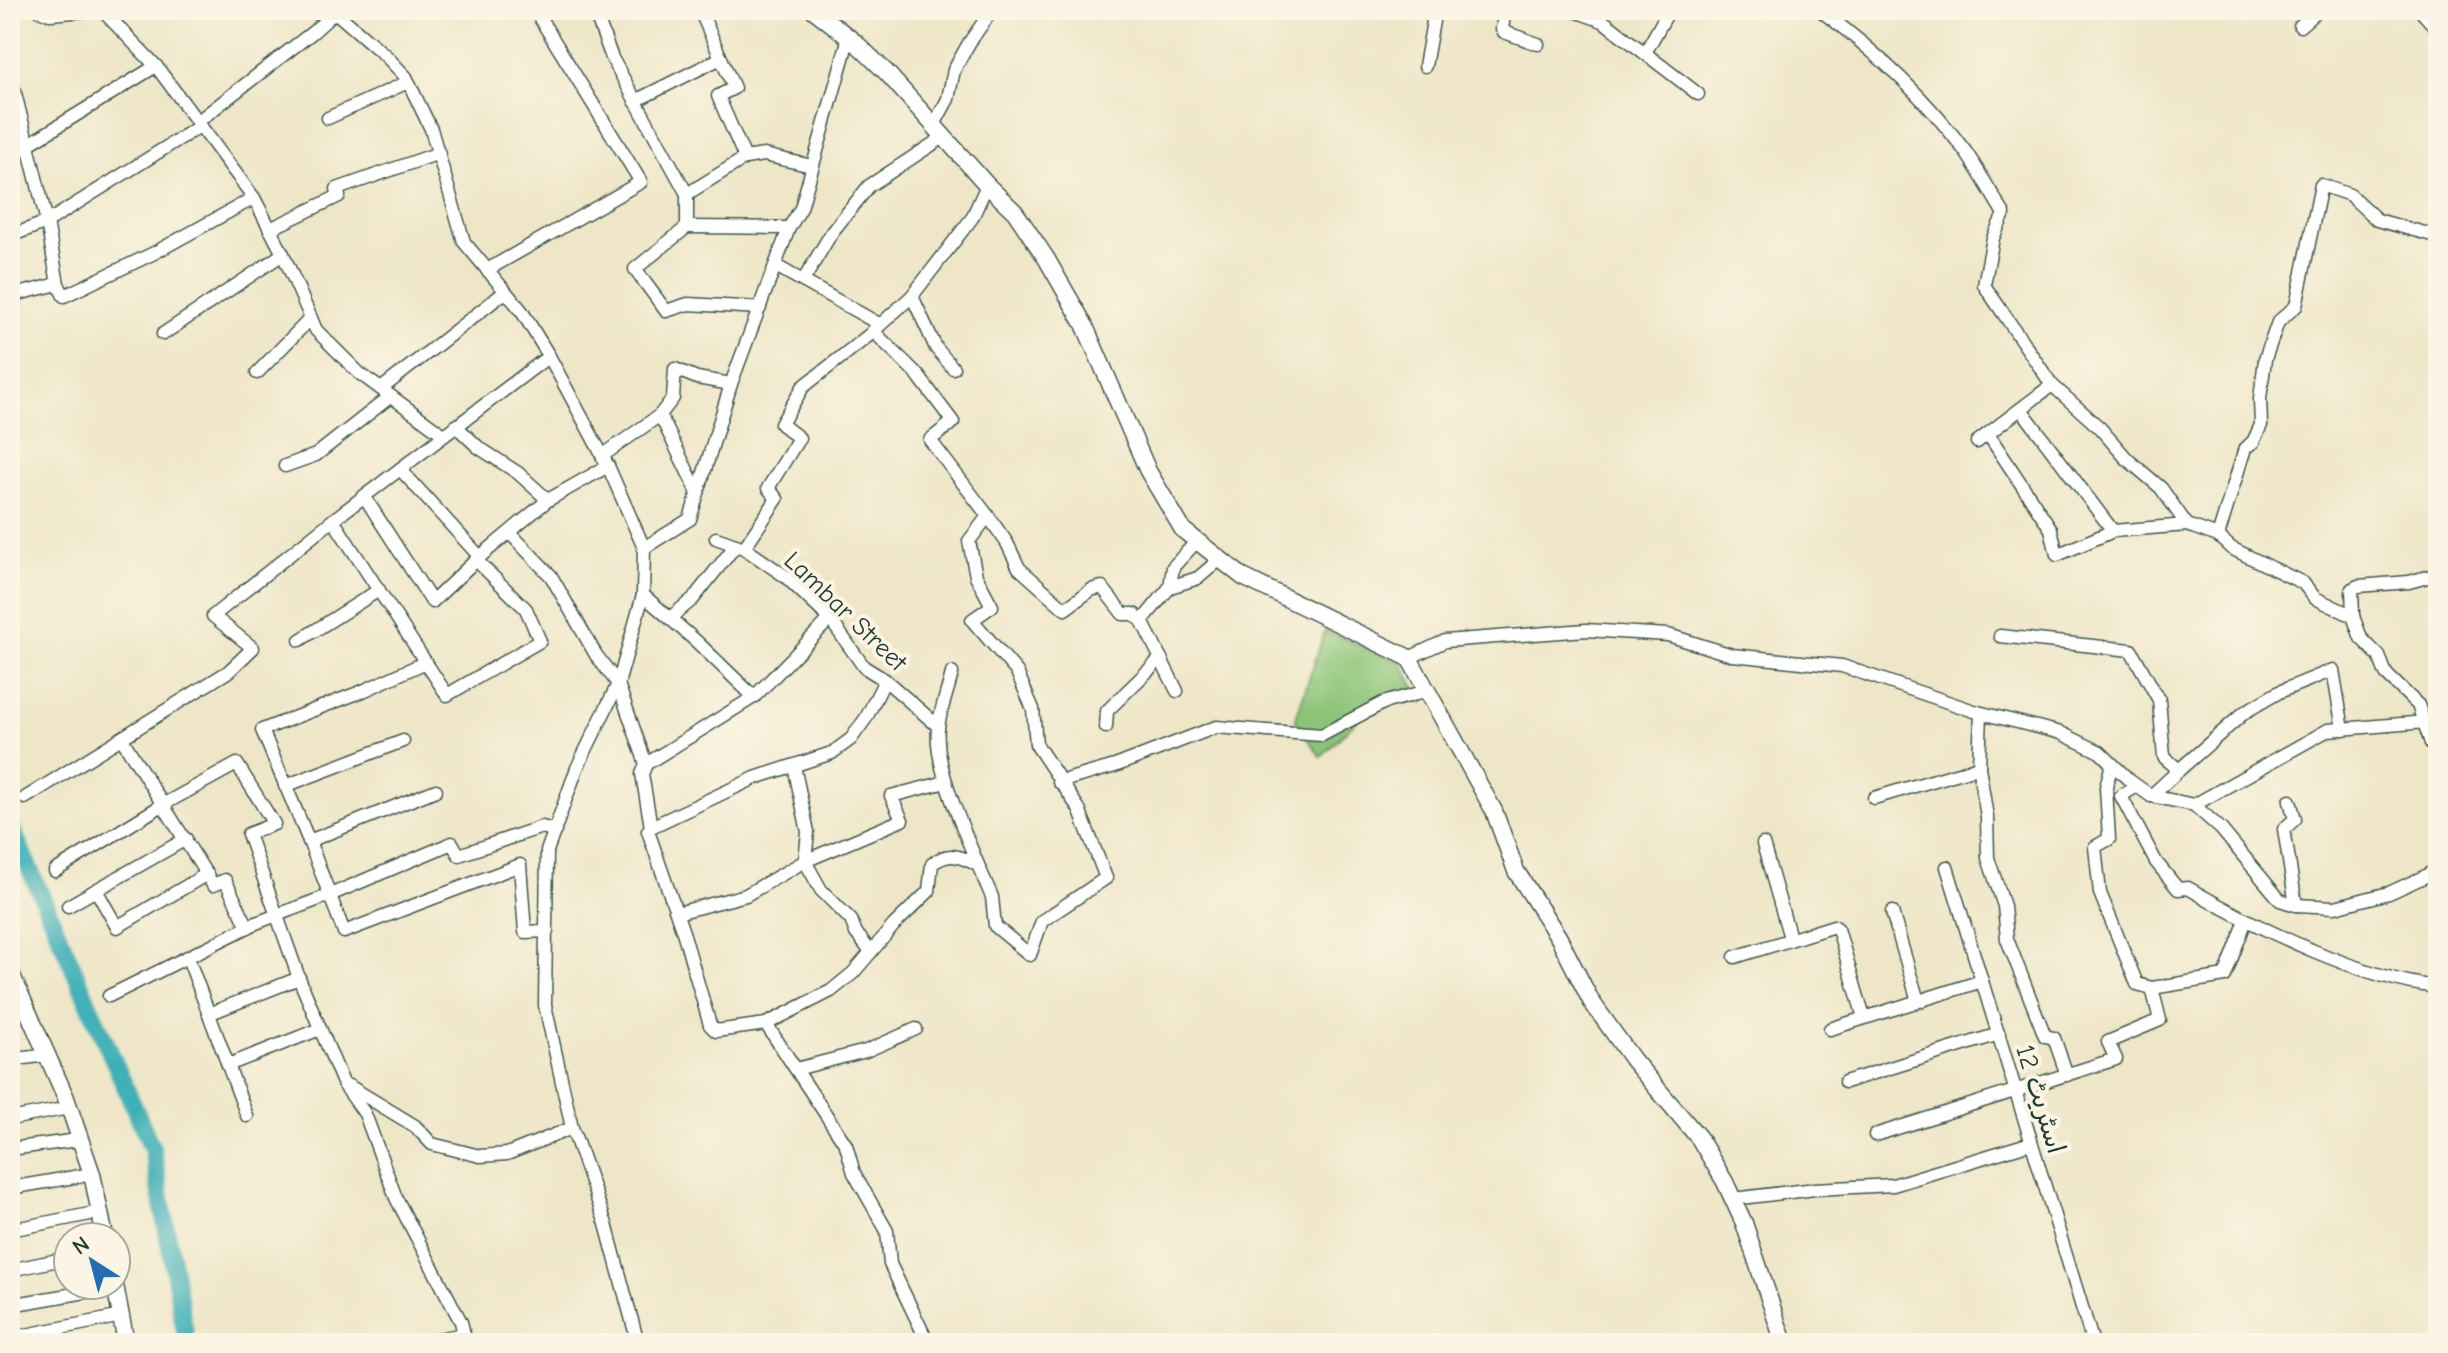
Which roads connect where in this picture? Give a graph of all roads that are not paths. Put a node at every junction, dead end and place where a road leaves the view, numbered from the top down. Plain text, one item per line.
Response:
1 (39, 10) edge
2 (99, 10) edge
3 (535, 10) edge
4 (594, 10) edge
5 (700, 10) edge
6 (814, 10) edge
7 (992, 10) edge
8 (1435, 10) edge
9 (1505, 10) edge
10 (1572, 10) edge
11 (1669, 10) edge
12 (1820, 10) edge
13 (2318, 10) edge
14 (2420, 10) edge
15 (334, 11) edge
16 (2300, 26) dead end
17 (2438, 30) edge
18 (849, 37) junction
19 (1538, 44) dead end
20 (1645, 53) junction
21 (721, 58) junction
22 (156, 66) junction
23 (1425, 66) dead end
24 (10, 73) edge
25 (408, 82) junction
26 (1698, 94) dead end
27 (12, 99) edge
28 (635, 101) junction
29 (328, 118) dead end
30 (198, 124) junction
31 (940, 130) junction
32 (29, 144) junction
33 (439, 153) junction
34 (745, 158) junction
35 (812, 166) junction
36 (987, 185) junction
37 (687, 194) junction
38 (254, 198) junction
39 (47, 222) junction
40 (687, 227) junction
41 (789, 228) junction
42 (270, 229) junction
43 (2438, 233) edge
44 (10, 236) edge
45 (283, 254) junction
46 (776, 266) junction
47 (487, 270) junction
48 (803, 281) junction
49 (58, 284) junction
50 (505, 292) junction
51 (10, 296) edge
52 (912, 296) junction
53 (760, 308) junction
54 (311, 318) junction
55 (876, 327) junction
56 (163, 334) dead end
57 (549, 356) junction
58 (953, 368) dead end
59 (257, 373) dead end
60 (731, 384) junction
61 (2052, 385) junction
62 (386, 393) junction
63 (2021, 409) junction
64 (660, 415) junction
65 (456, 426) junction
66 (444, 435) junction
67 (605, 461) junction
68 (285, 466) dead end
69 (400, 469) junction
70 (698, 493) junction
71 (364, 496) junction
72 (548, 500) junction
73 (988, 516) junction
74 (333, 520) junction
75 (2187, 525) junction
76 (2113, 531) junction
77 (510, 533) junction
78 (2218, 536) junction
79 (716, 538) dead end
80 (1196, 542) junction
81 (740, 547) junction
82 (644, 548) junction
83 (478, 559) junction
84 (1219, 560) junction
85 (2438, 574) edge
86 (1170, 587) junction
87 (379, 590) junction
88 (643, 595) junction
89 (2353, 616) junction
90 (670, 618) junction
91 (830, 619) junction
92 (1142, 621) junction
93 (2000, 636) dead end
94 (300, 640) dead end
95 (1161, 658) junction
96 (1409, 658) junction
97 (426, 662) junction
98 (952, 673) dead end
99 (885, 680) junction
100 (618, 684) junction
101 (1177, 691) dead end
102 (1427, 691) junction
103 (754, 697) junction
104 (1981, 713) junction
105 (2426, 722) junction
106 (938, 726) junction
107 (1106, 727) dead end
108 (2343, 729) junction
109 (122, 739) junction
110 (403, 741) dead end
111 (2438, 748) edge
112 (646, 764) junction
113 (2112, 764) junction
114 (794, 766) junction
115 (1979, 767) junction
116 (2179, 770) junction
117 (946, 782) junction
118 (1059, 782) junction
119 (285, 786) junction
120 (2137, 786) junction
121 (436, 790) dead end
122 (2151, 796) junction
123 (25, 798) dead end
124 (1874, 798) dead end
125 (2290, 801) dead end
126 (164, 804) junction
127 (2194, 805) junction
128 (651, 827) junction
129 (555, 831) junction
130 (186, 839) junction
131 (309, 841) junction
132 (1763, 844) dead end
133 (805, 861) junction
134 (978, 865) junction
135 (1947, 867) dead end
136 (2438, 867) edge
137 (55, 871) dead end
138 (207, 874) junction
139 (96, 890) junction
140 (330, 895) junction
141 (2296, 905) junction
142 (68, 906) dead end
143 (1892, 912) dead end
144 (677, 913) junction
145 (278, 915) junction
146 (2246, 920) junction
147 (248, 927) junction
148 (547, 931) junction
149 (1790, 938) junction
150 (871, 952) junction
151 (1735, 957) dead end
152 (188, 958) junction
153 (299, 978) junction
154 (12, 980) edge
155 (1982, 981) junction
156 (2438, 987) edge
157 (2152, 988) junction
158 (109, 996) dead end
159 (1918, 1001) junction
160 (211, 1013) junction
161 (1864, 1018) junction
162 (766, 1024) junction
163 (320, 1029) junction
164 (916, 1029) dead end
165 (1830, 1029) dead end
166 (1999, 1034) junction
167 (47, 1055) junction
168 (10, 1060) edge
169 (228, 1065) junction
170 (796, 1069) junction
171 (2067, 1075) junction
172 (1845, 1082) dead end
173 (343, 1083) junction
174 (2016, 1092) junction
175 (69, 1108) junction
176 (247, 1116) dead end
177 (10, 1119) edge
178 (572, 1128) junction
179 (1875, 1135) dead end
180 (78, 1140) junction
181 (2031, 1143) junction
182 (10, 1149) edge
183 (92, 1174) junction
184 (10, 1188) edge
185 (1733, 1199) junction
186 (100, 1212) junction
187 (102, 1221) edge
188 (10, 1230) edge
189 (52, 1261) edge
190 (10, 1270) edge
191 (52, 1297) edge
192 (118, 1301) edge
193 (10, 1305) edge
194 (122, 1316) junction
195 (10, 1338) edge
196 (465, 1339) edge
197 (634, 1342) edge
198 (126, 1343) edge
199 (417, 1343) edge
200 (928, 1343) edge
201 (1784, 1343) edge
202 (2093, 1343) edge

1 - 2 street
2 - 22 street
3 - 47 street
4 - 28 street
5 - 21 street
6 - 18 street
7 - 31 street
8 - 23 street
9 - 19 street
10 - 20 street
11 - 20 street
12 - 61 street
13 - 16 street
14 - 17 street
15 - 25 street
15 - 30 street
18 - 31 street
18 - 35 street
20 - 26 street
21 - 28 street
21 - 34 street
22 - 30 street
22 - 32 street
24 - 27 street
25 - 29 street
25 - 33 street
27 - 32 street
28 - 37 street
30 - 38 street
30 - 39 street
31 - 36 street
31 - 48 street
32 - 39 street
33 - 42 street
33 - 47 street
34 - 35 street
34 - 37 street
35 - 41 street
36 - 52 street
36 - 80 street
37 - 40 street
38 - 42 street
38 - 49 street
39 - 44 street
39 - 49 street
40 - 41 street
40 - 53 street
41 - 46 street
42 - 45 street
43 - 78 street
45 - 54 street
45 - 56 street
46 - 48 street
46 - 53 street
47 - 50 street
48 - 55 street
49 - 51 street
50 - 57 street
50 - 62 street
52 - 55 street
52 - 58 street
53 - 60 street
54 - 59 street
54 - 62 street
55 - 73 street
55 - 81 street
57 - 65 street
57 - 67 street
60 - 64 street
60 - 70 street
61 - 63 street
61 - 75 street
62 - 66 street
62 - 68 street
63 - 76 street
63 - 76 street
64 - 67 street
64 - 70 street
65 - 66 street
65 - 72 street
66 - 69 street
67 - 72 street
67 - 82 street
69 - 71 street
69 - 83 street
70 - 82 street
71 - 74 street
71 - 83 street
72 - 77 street
73 - 92 street
73 - 118 street
74 - 87 street
74 - 109 street
75 - 76 street
75 - 78 street
77 - 83 street
77 - 100 street
78 - 89 street
79 - 81 street, Lambar Street
80 - 84 street
80 - 86 street
81 - 90 street
81 - 91 street, Lambar Street
82 - 88 street
83 - 97 street
84 - 86 street
84 - 96 street
85 - 89 street
86 - 92 street
87 - 94 street
87 - 97 street
88 - 90 street
88 - 100 street
89 - 105 street
90 - 103 street
91 - 99 street, Lambar Street
91 - 103 street
92 - 95 street
93 - 116 street
95 - 101 street
95 - 107 street
96 - 102 street
96 - 104 street
97 - 119 street
98 - 106 street
99 - 106 street, Lambar Street
99 - 114 street
100 - 112 street
100 - 129 street
102 - 118 street
102 - 185 street
103 - 112 street
104 - 113 street
104 - 115 street
105 - 108 street
105 - 111 street
106 - 117 street
108 - 116 street
108 - 127 street
109 - 123 street
109 - 126 street
110 - 119 street
112 - 128 street
113 - 120 street
113 - 157 street
114 - 128 street
114 - 133 street
115 - 124 street
115 - 171 street
116 - 122 street
117 - 133 street
117 - 134 street
118 - 134 street
119 - 131 street
120 - 122 street
120 - 146 street
121 - 131 street
122 - 127 street
125 - 141 street
126 - 130 street
126 - 137 street
126 - 145 street
127 - 141 street
128 - 144 street
129 - 140 street
129 - 148 street
130 - 138 street
130 - 139 street
131 - 140 street
132 - 149 street
133 - 144 street
133 - 150 street
134 - 150 street
135 - 155 street, اسٹریٹ 12
136 - 141 street
138 - 139 street
138 - 147 street
139 - 142 street
140 - 145 street
140 - 148 street
143 - 159 street
144 - 162 street
145 - 147 street
145 - 153 street
146 - 156 street
146 - 157 street
147 - 152 street
148 - 178 street
149 - 151 street
149 - 161 street
150 - 162 street
152 - 158 street
152 - 160 street
153 - 160 street
153 - 163 street
154 - 167 street
155 - 159 street
155 - 166 street, اسٹریٹ 12
157 - 171 street
159 - 161 street
160 - 169 street
161 - 165 street
162 - 170 street
163 - 169 street
163 - 173 street
164 - 170 street
166 - 172 street
166 - 174 street, اسٹریٹ 12
167 - 168 street
167 - 175 street
169 - 176 street
170 - 200 street
171 - 174 street
173 - 178 street
173 - 196 street
174 - 179 street
174 - 181 street, اسٹریٹ 12
175 - 177 street
175 - 180 street
178 - 197 street
180 - 182 street
180 - 183 street
181 - 185 street
181 - 202 street, اسٹریٹ 12
183 - 184 street
183 - 186 street
185 - 201 street
186 - 187 street
186 - 188 street
189 - 190 street
191 - 193 street
192 - 194 street
194 - 195 street
194 - 198 street
196 - 199 street

